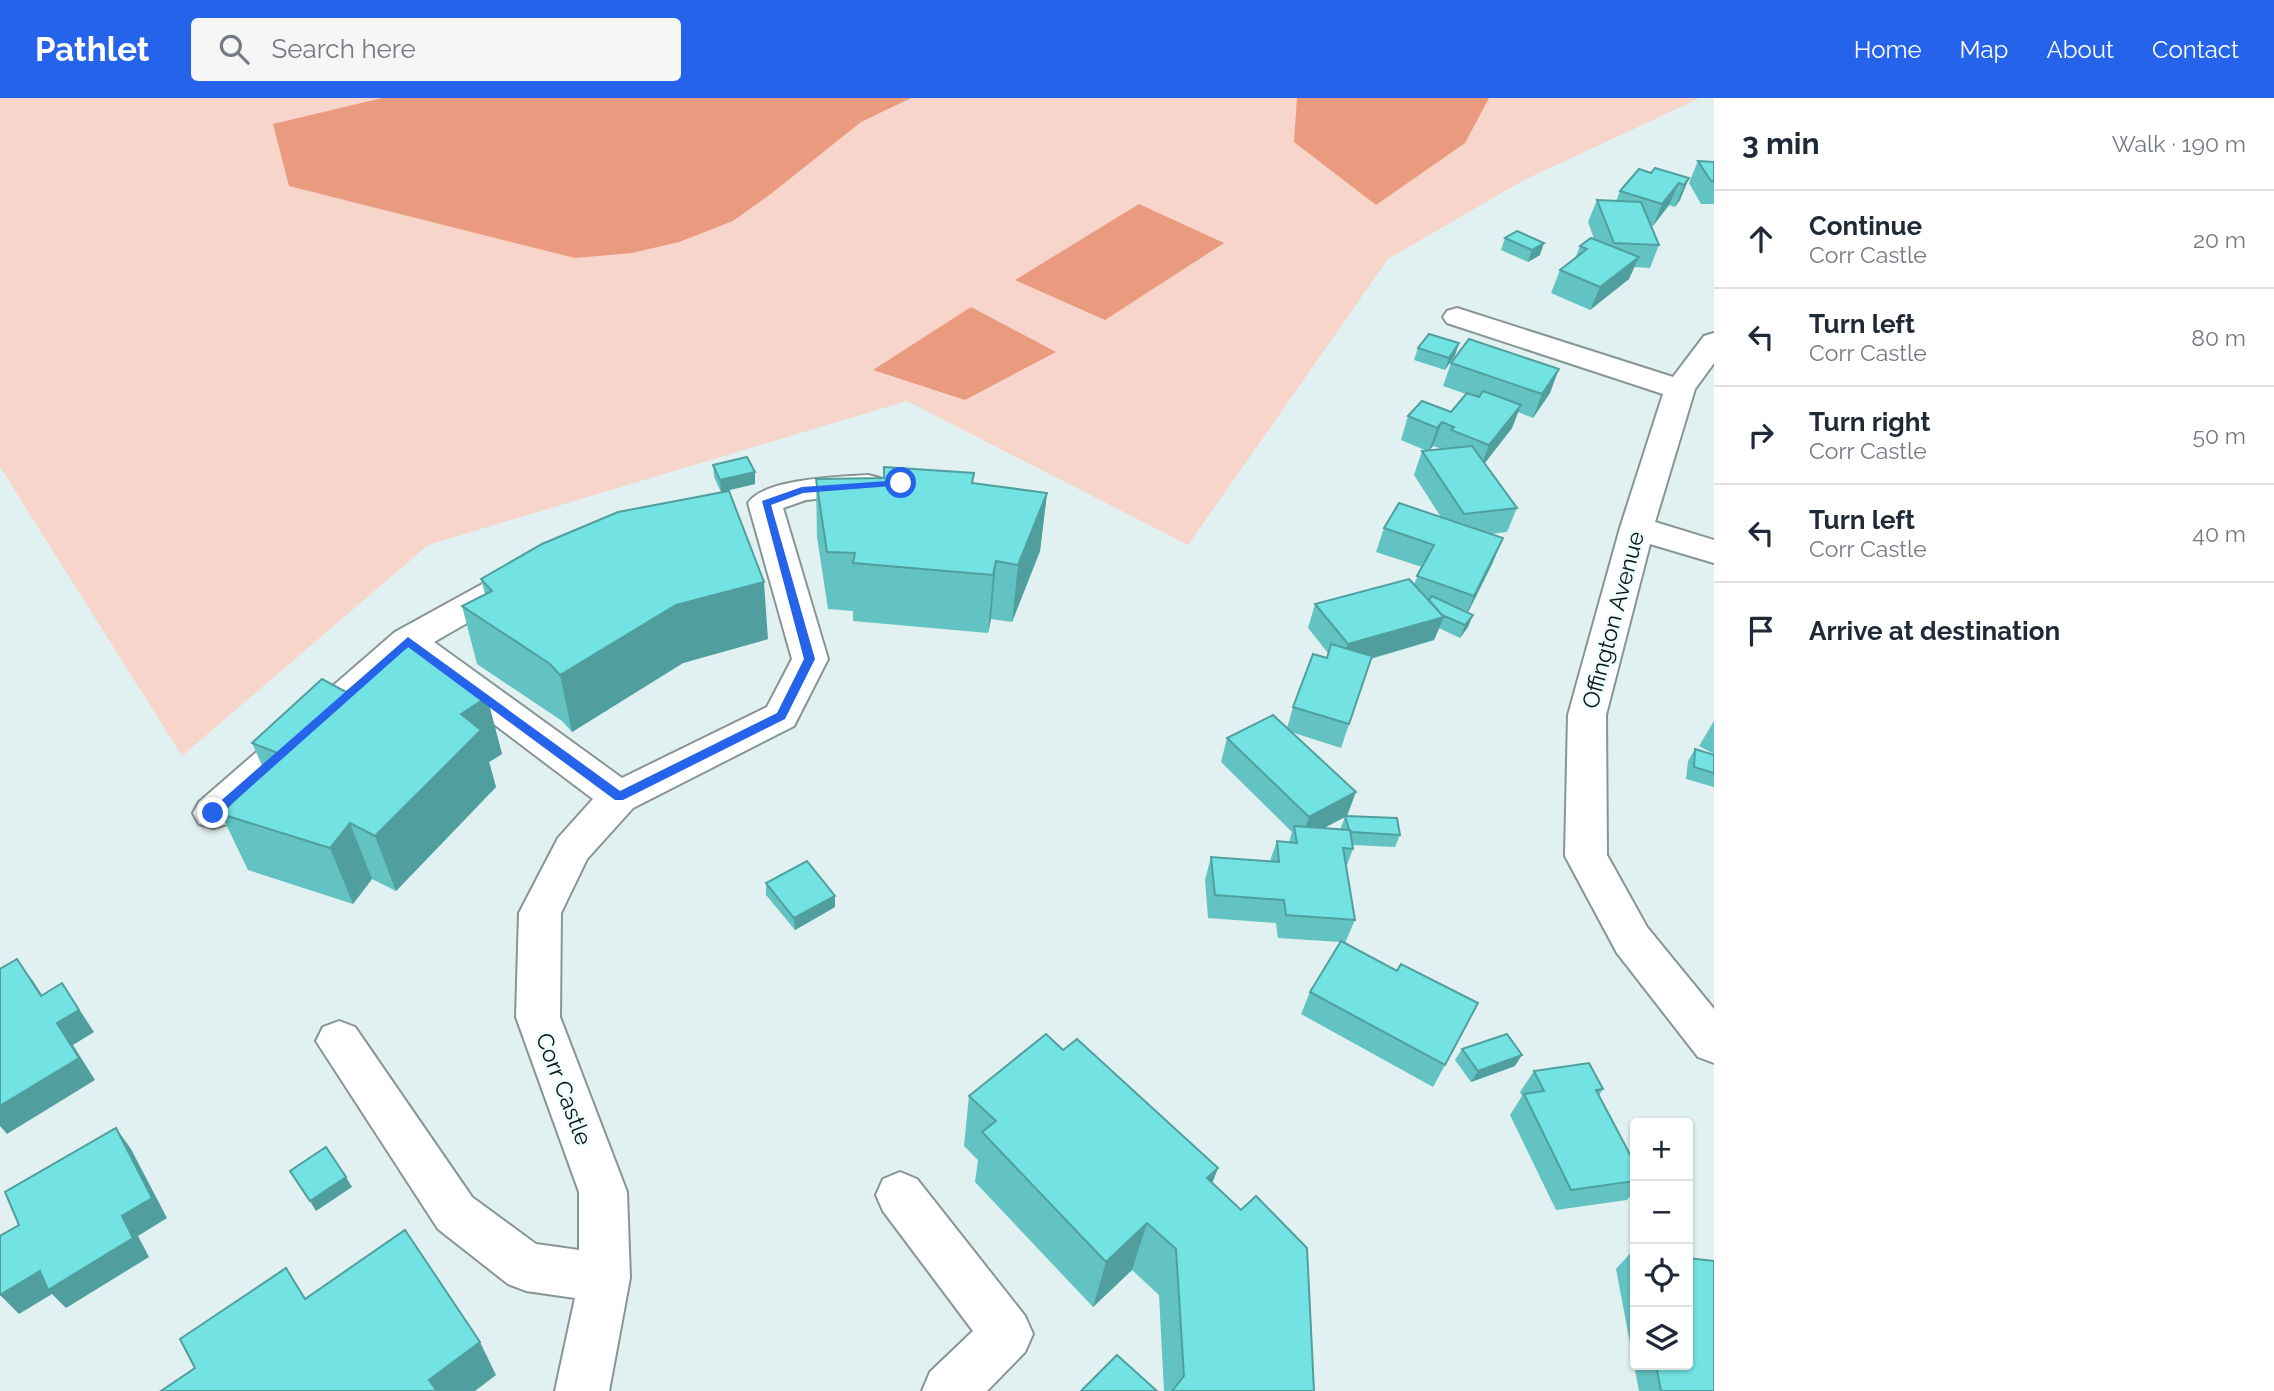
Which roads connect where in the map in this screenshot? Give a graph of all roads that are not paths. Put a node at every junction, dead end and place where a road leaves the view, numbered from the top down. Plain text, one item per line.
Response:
1 (1457, 317) dead end
2 (1714, 342) edge
3 (1680, 389) junction
4 (901, 483) edge
5 (1637, 528) junction
6 (1714, 552) edge
7 (537, 567) edge
8 (408, 641) junction
9 (619, 797) junction
10 (213, 813) dead end
11 (339, 1041) dead end
12 (1714, 1043) edge
13 (900, 1195) dead end
14 (605, 1278) junction
15 (582, 1391) edge
16 (949, 1391) edge

1 - 3 street
2 - 3 street, Offington Avenue
3 - 5 street, Offington Avenue
4 - 9 street, Corr Castle
5 - 6 street
5 - 12 street, Offington Avenue
7 - 8 street
8 - 9 street
8 - 10 street
9 - 14 street, Corr Castle
11 - 14 street
13 - 16 street
14 - 15 street, Corr Castle

